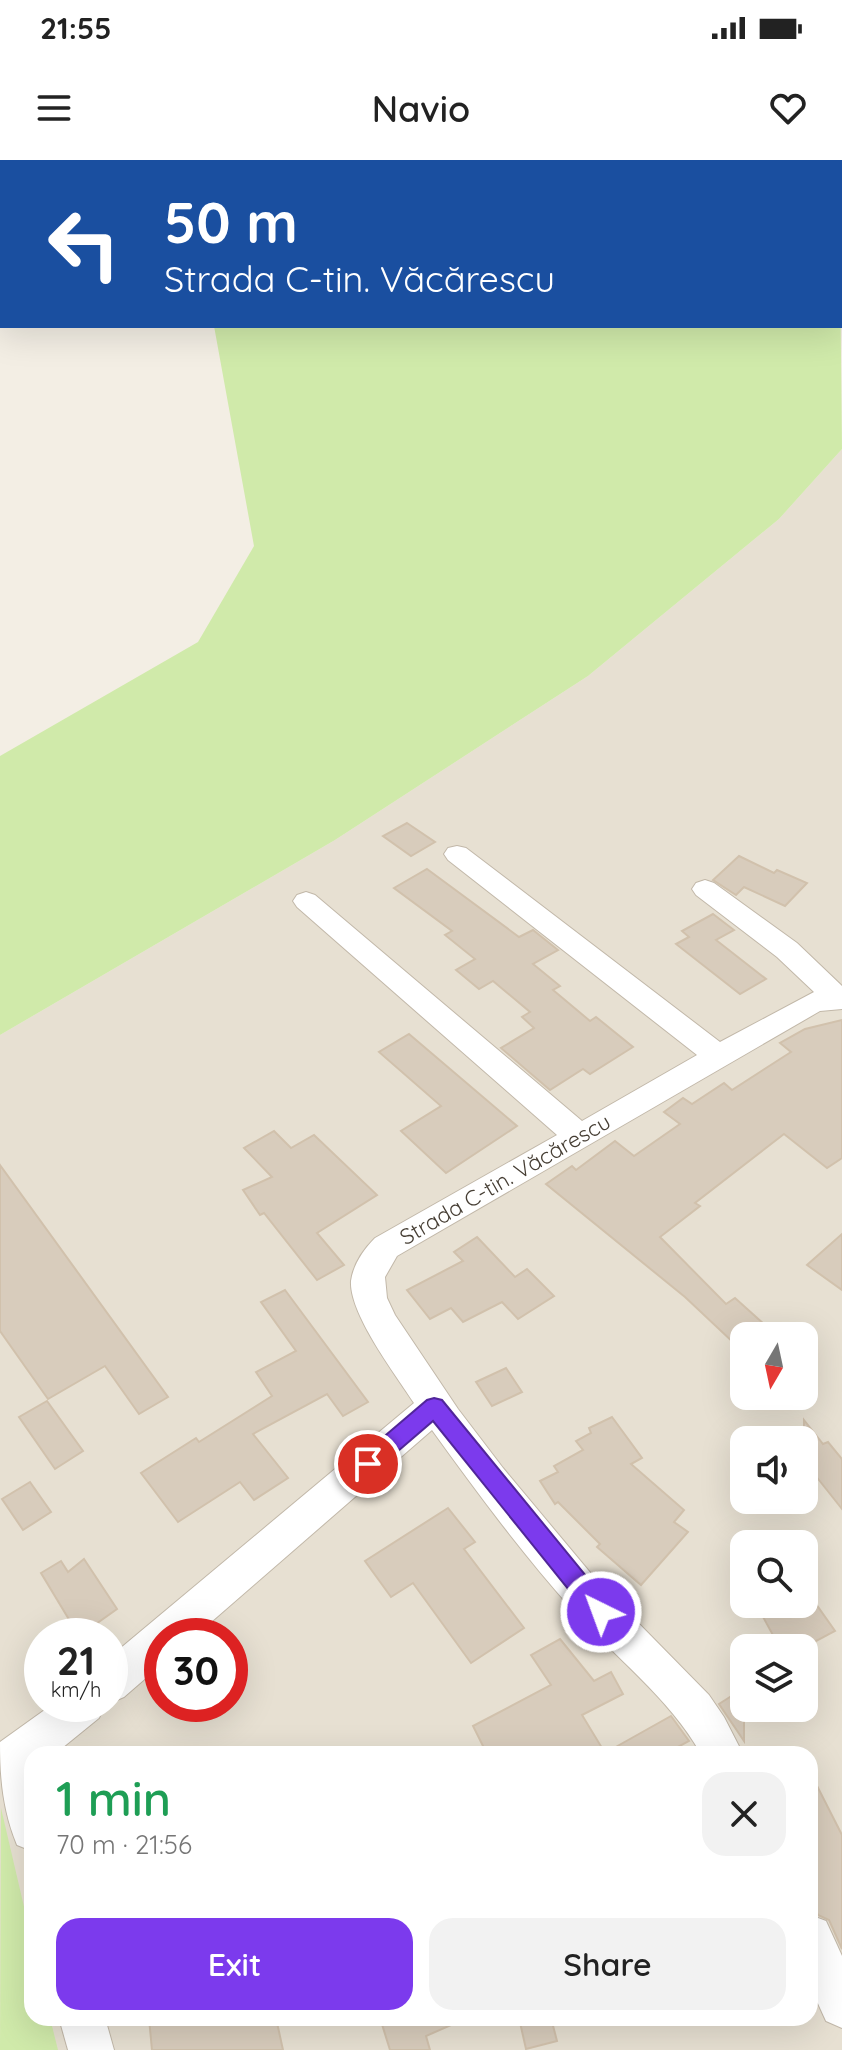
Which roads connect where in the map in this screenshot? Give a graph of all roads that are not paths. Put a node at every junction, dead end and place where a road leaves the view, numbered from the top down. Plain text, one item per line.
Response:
1 (457, 854) dead end
2 (705, 889) dead end
3 (306, 901) dead end
4 (841, 999) edge
5 (718, 1056) junction
6 (579, 1136) junction
7 (434, 1407) junction
8 (187, 1618) edge
9 (144, 1655) edge
10 (128, 1668) edge
11 (61, 1722) edge
12 (29, 1746) edge
13 (718, 1746) edge
14 (24, 1750) edge
15 (6, 1763) edge
16 (24, 1809) edge
17 (818, 1954) edge
18 (842, 2005) edge
19 (84, 2026) edge
20 (91, 2050) edge

1 - 5 street
2 - 4 street
3 - 6 street
4 - 5 street, Strada C-tin. Văcărescu
5 - 6 street, Strada C-tin. Văcărescu
6 - 7 street, Strada C-tin. Văcărescu
7 - 8 street
7 - 13 street
9 - 10 street
11 - 12 street
14 - 15 street
15 - 16 street
17 - 18 street
19 - 20 street

